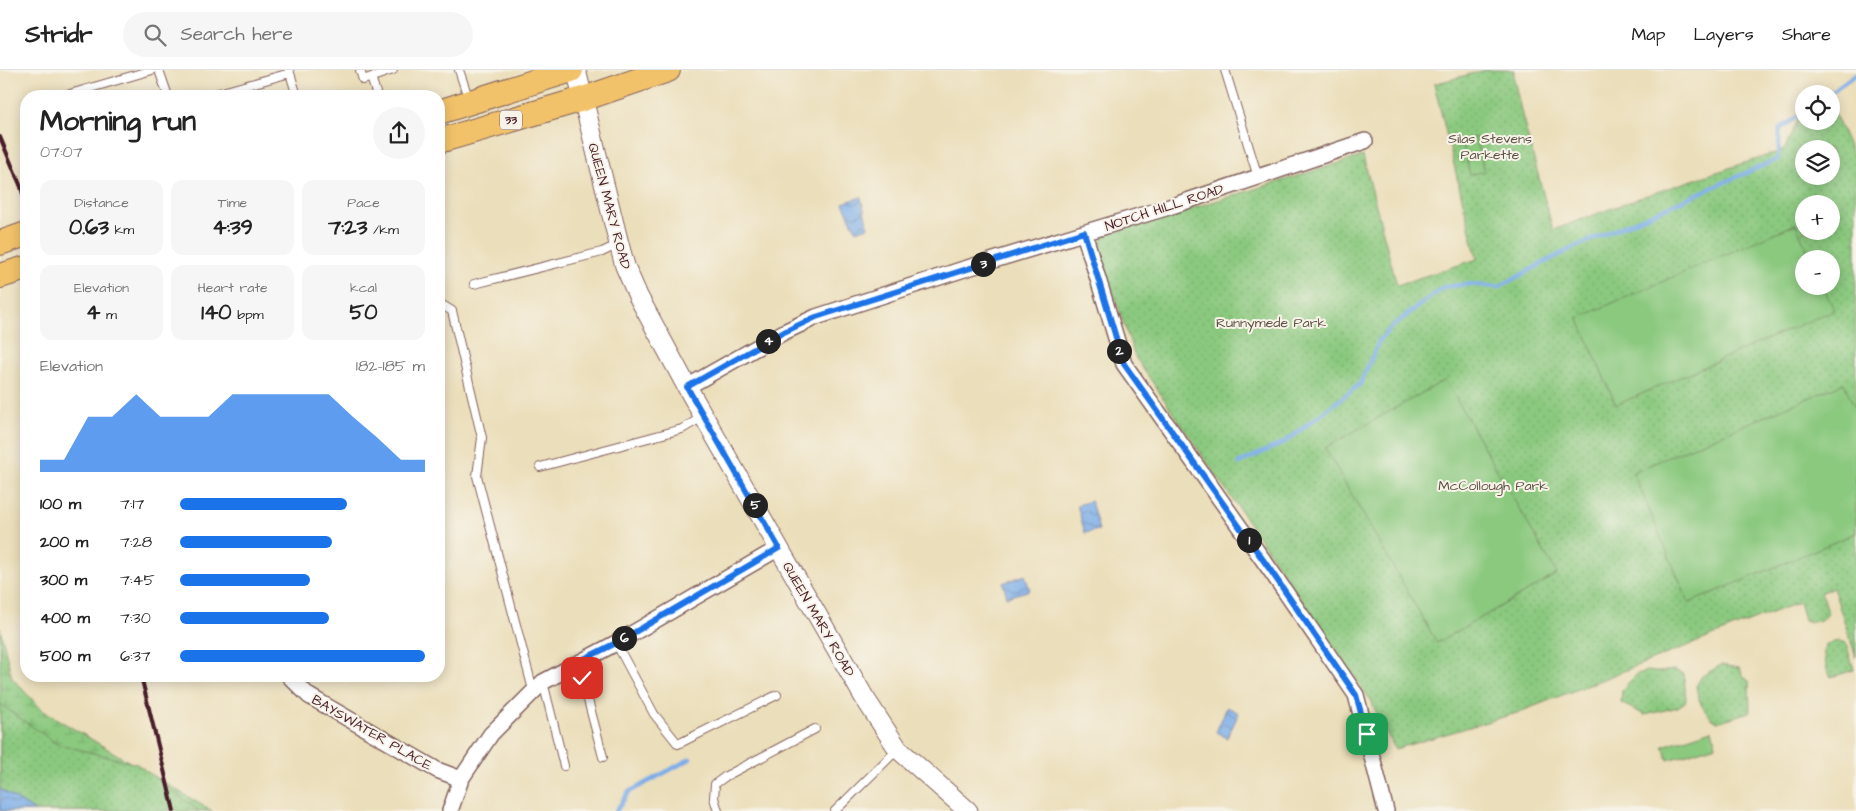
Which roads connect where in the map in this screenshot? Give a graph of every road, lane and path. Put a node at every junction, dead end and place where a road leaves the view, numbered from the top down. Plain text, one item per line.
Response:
1 (152, 70) edge
2 (159, 70) edge
3 (360, 70) edge
4 (393, 70) edge
5 (460, 70) edge
6 (571, 70) edge
7 (576, 70) edge
8 (668, 70) edge
9 (1225, 70) edge
10 (289, 71) edge
11 (371, 78) junction
12 (84, 90) edge
13 (166, 90) edge
14 (227, 90) edge
15 (295, 90) edge
16 (375, 90) edge
17 (582, 99) junction
18 (470, 102) junction
19 (445, 110) edge
20 (445, 138) edge
21 (1365, 141) dead end
22 (1258, 177) junction
23 (1084, 232) junction
24 (20, 236) edge
25 (0, 243) edge
26 (618, 244) junction
27 (20, 270) edge
28 (0, 276) edge
29 (474, 284) dead end
30 (445, 307) edge
31 (687, 387) junction
32 (704, 416) junction
33 (540, 467) dead end
34 (779, 548) junction
35 (616, 643) junction
36 (578, 662) junction
37 (295, 682) edge
38 (538, 686) junction
39 (778, 695) dead end
40 (815, 729) dead end
41 (898, 748) junction
42 (602, 757) dead end
43 (564, 766) dead end
44 (461, 779) junction
45 (960, 808) edge
46 (450, 811) edge
47 (718, 811) edge
48 (835, 811) edge
49 (1386, 811) edge

1 - 12 lane
2 - 13 lane
3 - 11 lane
4 - 11 lane
5 - 18 lane
6 - 18 main road, 33
7 - 17 street, QUEEN MARY ROAD
8 - 17 main road, 33
9 - 22 lane
10 - 14 lane
10 - 15 lane
11 - 16 lane
17 - 20 main road, 33
17 - 26 street, QUEEN MARY ROAD
18 - 19 main road, 33
21 - 22 street, NOTCH HILL ROAD
22 - 23 street, NOTCH HILL ROAD
23 - 31 street, NOTCH HILL ROAD
23 - 49 street
24 - 25 main road
26 - 29 lane
26 - 31 street, QUEEN MARY ROAD
27 - 28 main road
30 - 38 lane
31 - 32 street, QUEEN MARY ROAD
32 - 33 lane
32 - 34 street, QUEEN MARY ROAD
34 - 35 street
34 - 41 street, QUEEN MARY ROAD
35 - 36 street
35 - 39 lane
36 - 38 street
36 - 42 lane
37 - 44 street, BAYSWATER PLACE
38 - 43 lane
38 - 44 street
40 - 47 lane
41 - 45 street, QUEEN MARY ROAD
41 - 48 lane
44 - 46 street

